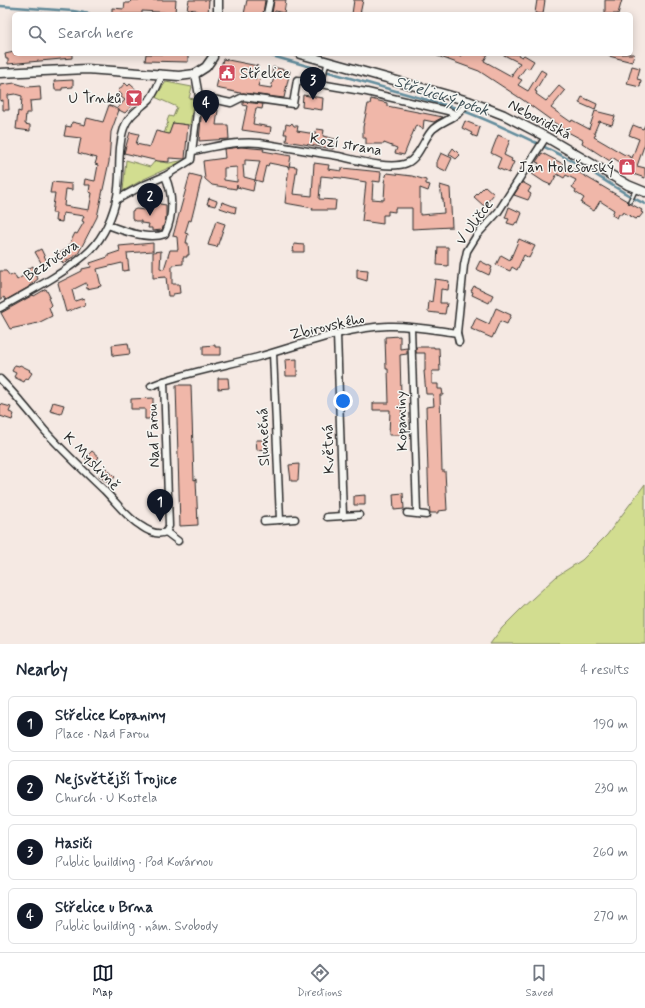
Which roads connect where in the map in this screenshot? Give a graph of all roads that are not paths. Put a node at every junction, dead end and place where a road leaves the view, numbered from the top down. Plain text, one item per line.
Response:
1 (218, 0) edge
2 (270, 0) edge
3 (218, 12) edge
4 (267, 12) edge
5 (213, 56) edge
6 (307, 56) edge
7 (327, 62) junction
8 (0, 73) edge
9 (195, 74) junction
10 (162, 75) junction
11 (322, 81) junction
12 (200, 96) junction
13 (462, 109) junction
14 (546, 137) junction
15 (193, 151) junction
16 (165, 176) junction
17 (636, 189) junction
18 (645, 192) edge
19 (116, 200) junction
20 (630, 200) dead end
21 (108, 225) junction
22 (0, 308) edge
23 (411, 328) junction
24 (457, 333) junction
25 (337, 334) junction
26 (458, 342) dead end
27 (273, 353) junction
28 (0, 380) edge
29 (164, 381) junction
30 (151, 386) dead end
31 (407, 513) dead end
32 (417, 513) junction
33 (359, 515) dead end
34 (426, 515) dead end
35 (343, 516) junction
36 (327, 517) dead end
37 (295, 519) dead end
38 (280, 520) junction
39 (264, 521) dead end
40 (166, 532) junction
41 (178, 541) dead end

1 - 3 street
2 - 4 street
5 - 9 street
6 - 7 street, Nebovidská
7 - 11 lane
7 - 13 street, Nebovidská
8 - 10 street
9 - 10 street
9 - 12 street
10 - 19 street, Bezručova
11 - 12 street, Nebovidská
11 - 13 street, Nebovidská
12 - 15 street
13 - 14 street, Nebovidská
13 - 15 street, Kozí strana
14 - 17 street, Nebovidská
14 - 24 street, V Uličce
15 - 16 street
16 - 19 street
16 - 21 street
17 - 18 street, Nebovidská
17 - 20 lane
19 - 21 street, Bezručova
21 - 22 street, Bezručova
23 - 24 street, Zbirovského
23 - 25 street, Zbirovského
23 - 32 street, Kopaniny
24 - 26 street, V Uličce
25 - 27 street, Zbirovského
25 - 35 street, Květná
27 - 29 street, Zbirovského
27 - 38 street, Slunečná
28 - 40 street, K Myslivně
29 - 30 street
29 - 40 street, Nad Farou
31 - 32 street
32 - 34 street
33 - 35 street
35 - 36 street
37 - 38 street
38 - 39 street
40 - 41 street, K Myslivně

